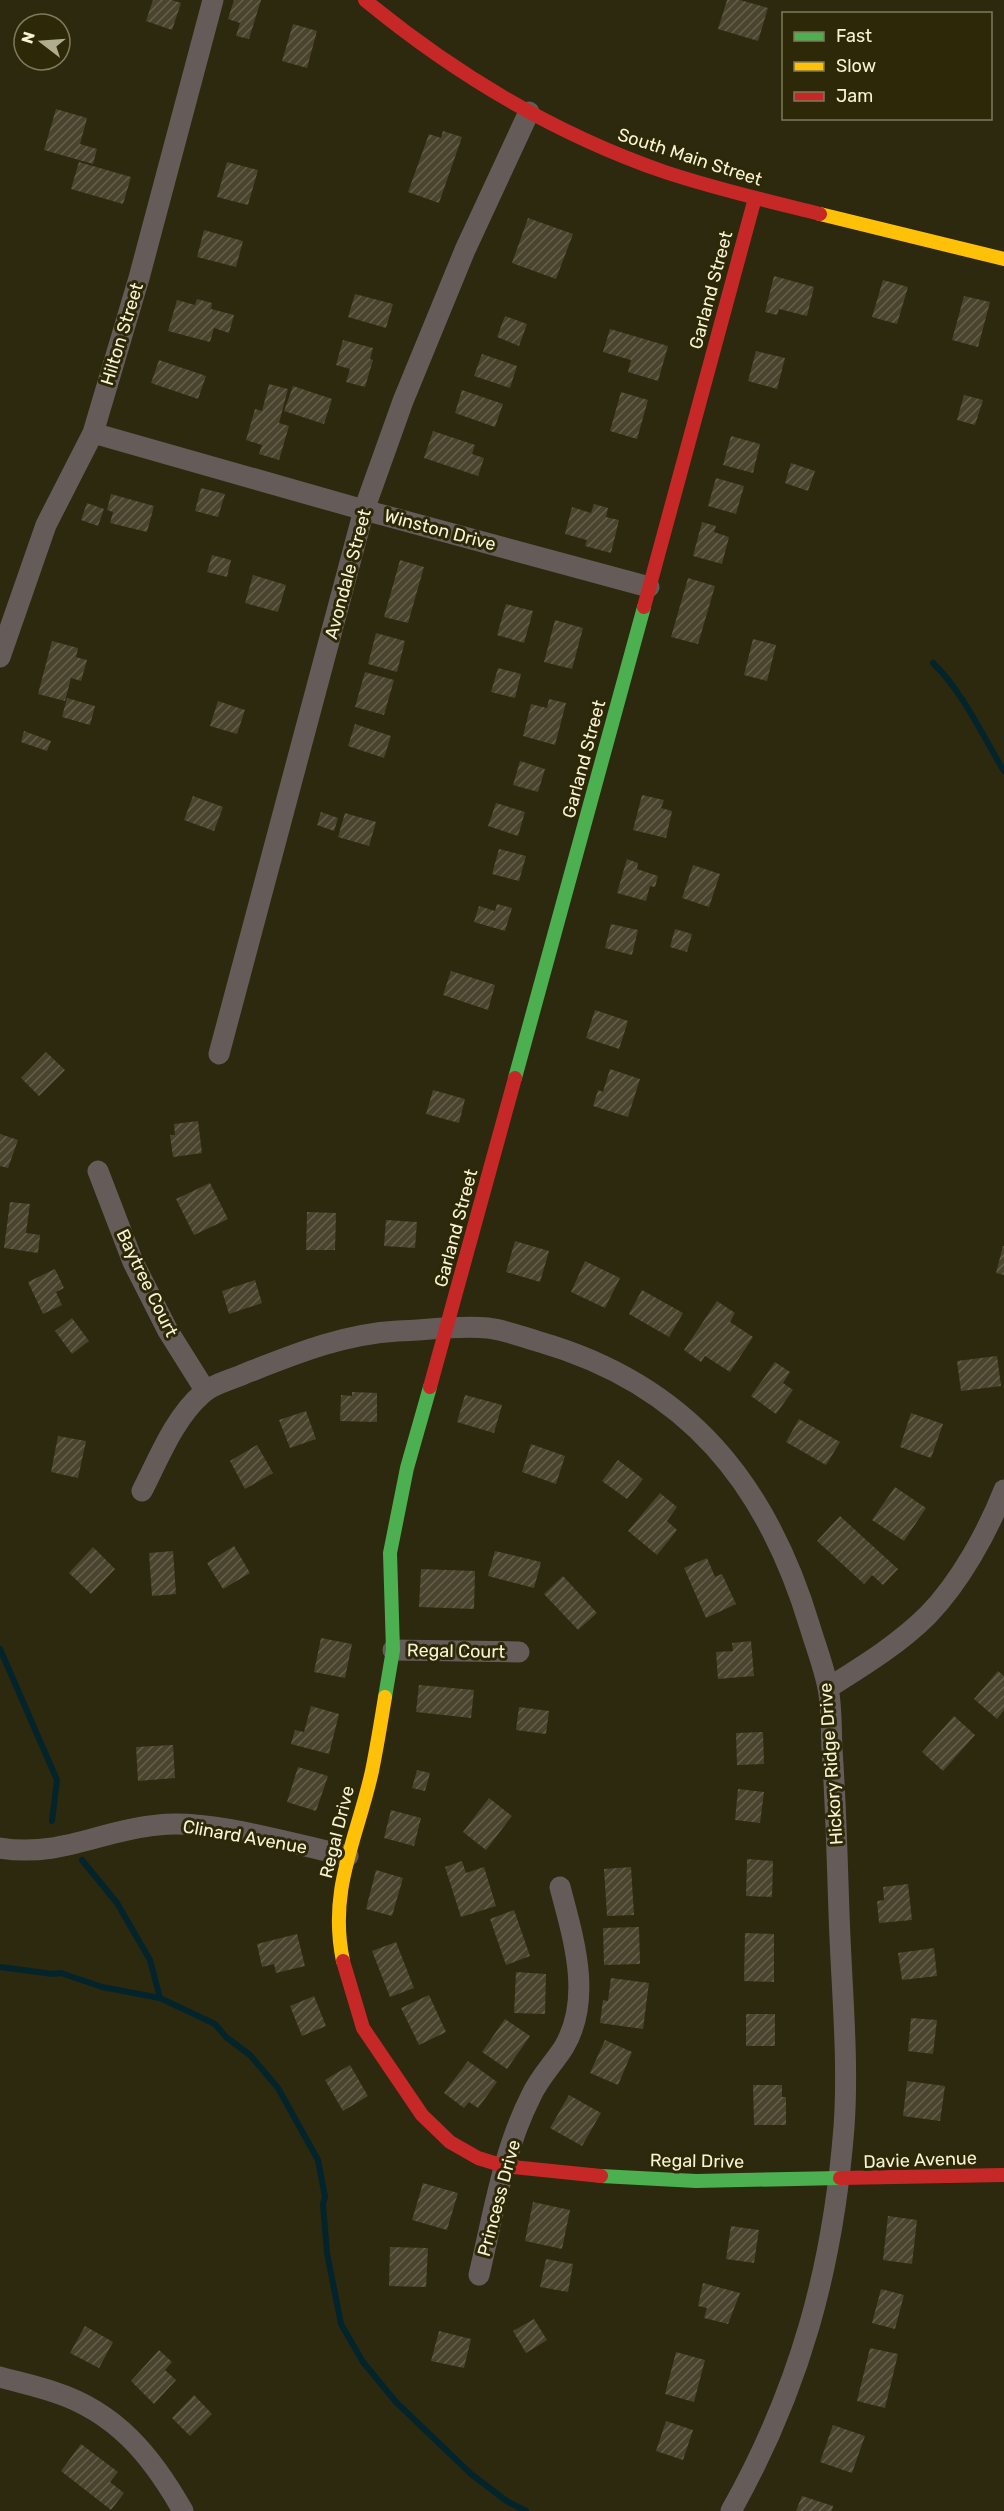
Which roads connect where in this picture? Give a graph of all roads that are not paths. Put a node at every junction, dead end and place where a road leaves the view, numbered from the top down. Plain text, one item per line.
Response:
1 (213, 0) edge
2 (365, 0) edge
3 (529, 112) junction
4 (755, 198) junction
5 (1004, 259) edge
6 (93, 433) junction
7 (364, 510) junction
8 (650, 587) junction
9 (0, 657) edge
10 (219, 1054) dead end
11 (98, 1171) dead end
12 (447, 1329) junction
13 (205, 1390) junction
14 (1004, 1490) edge
15 (142, 1491) dead end
16 (393, 1650) junction
17 (519, 1652) dead end
18 (828, 1688) junction
19 (0, 1848) edge
20 (348, 1856) junction
21 (560, 1887) dead end
22 (504, 2166) junction
23 (1004, 2175) edge
24 (837, 2180) junction
25 (479, 2276) dead end
26 (0, 2377) edge
27 (183, 2511) edge
28 (731, 2511) edge

1 - 6 street, Hilton Street
2 - 3 street, South Main Street
3 - 4 street, South Main Street
3 - 7 street, Avondale Street
4 - 5 street, South Main Street
4 - 8 street, Garland Street
6 - 7 street, Winston Drive
6 - 9 street, Hilton Street
7 - 8 street, Winston Drive
7 - 10 street, Avondale Street
8 - 12 street, Garland Street
11 - 13 street, Baytree Court
12 - 13 street, Hickory Ridge Drive
12 - 16 street, Regal Drive
12 - 18 street, Hickory Ridge Drive
13 - 15 street, Hickory Ridge Drive
14 - 18 street
16 - 17 street, Regal Court
16 - 20 street, Regal Drive
18 - 24 street, Hickory Ridge Drive
19 - 20 street, Clinard Avenue
20 - 22 street, Regal Drive
21 - 22 street, Princess Drive
22 - 24 street, Regal Drive
22 - 25 street, Princess Drive
23 - 24 street, Davie Avenue
24 - 28 street, Hickory Ridge Drive
26 - 27 street

